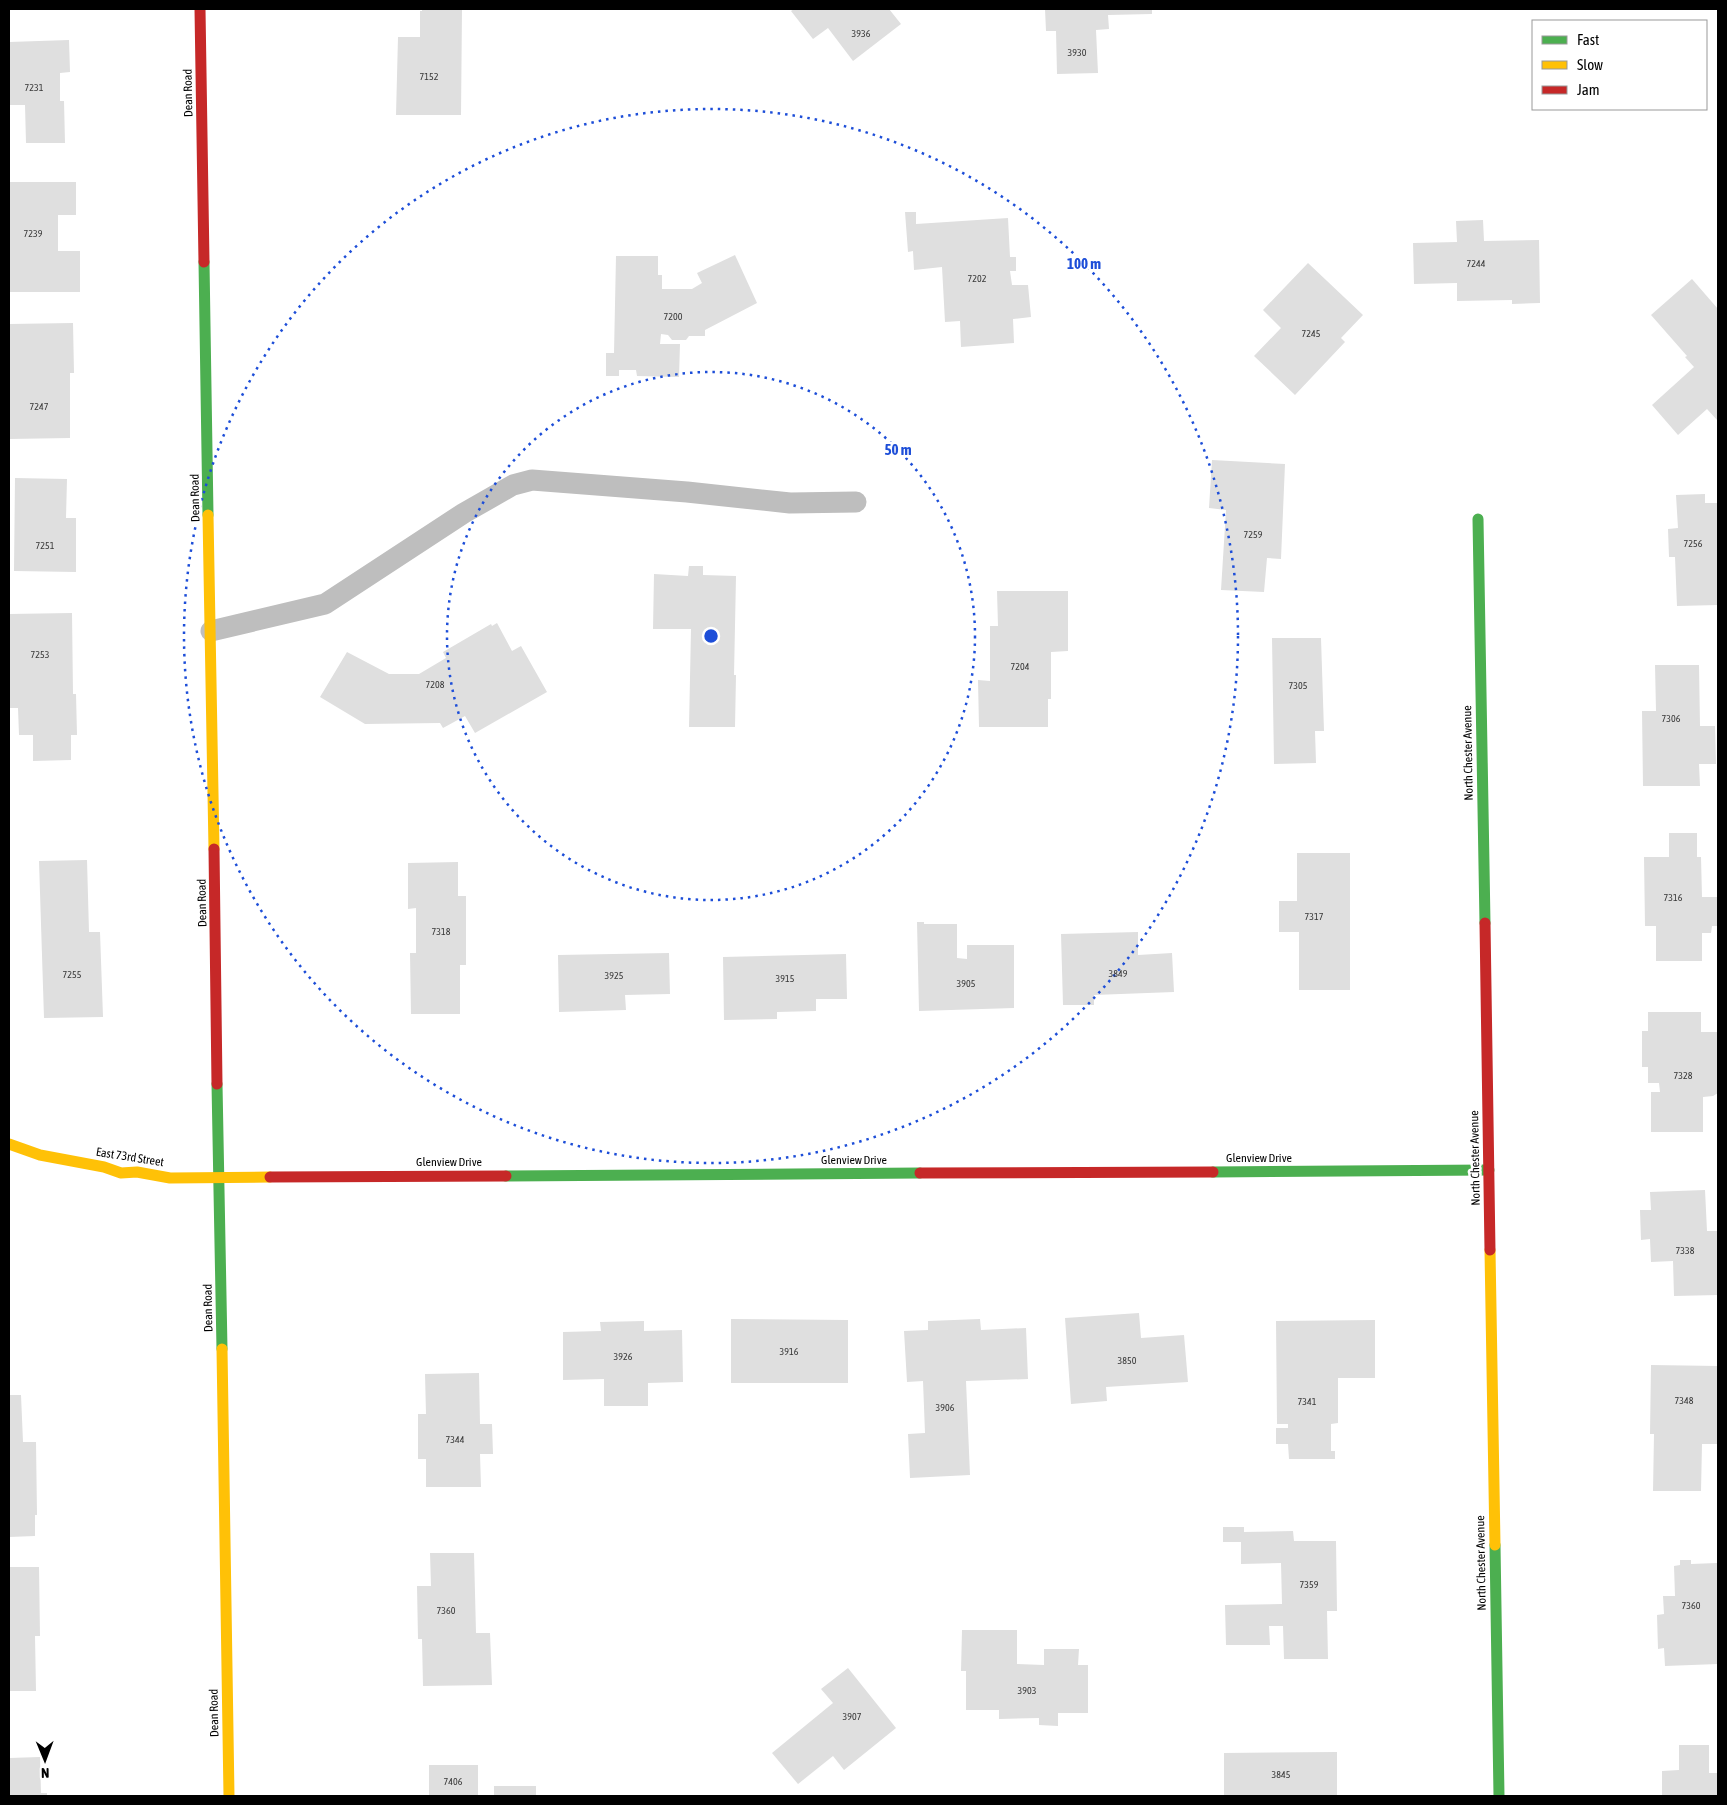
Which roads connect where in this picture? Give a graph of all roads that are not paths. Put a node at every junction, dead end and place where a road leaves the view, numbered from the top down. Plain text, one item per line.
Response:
1 (200, 9) edge
2 (856, 502) dead end
3 (1478, 519) dead end
4 (211, 631) junction
5 (9, 1144) edge
6 (1489, 1170) junction
7 (220, 1177) junction
8 (229, 1796) edge
9 (1499, 1796) edge

1 - 4 street, Dean Road
2 - 4 lane
3 - 6 street, North Chester Avenue
4 - 7 street, Dean Road
5 - 7 street, East 73rd Street
6 - 7 street, Glenview Drive
6 - 9 street, North Chester Avenue
7 - 8 street, Dean Road

